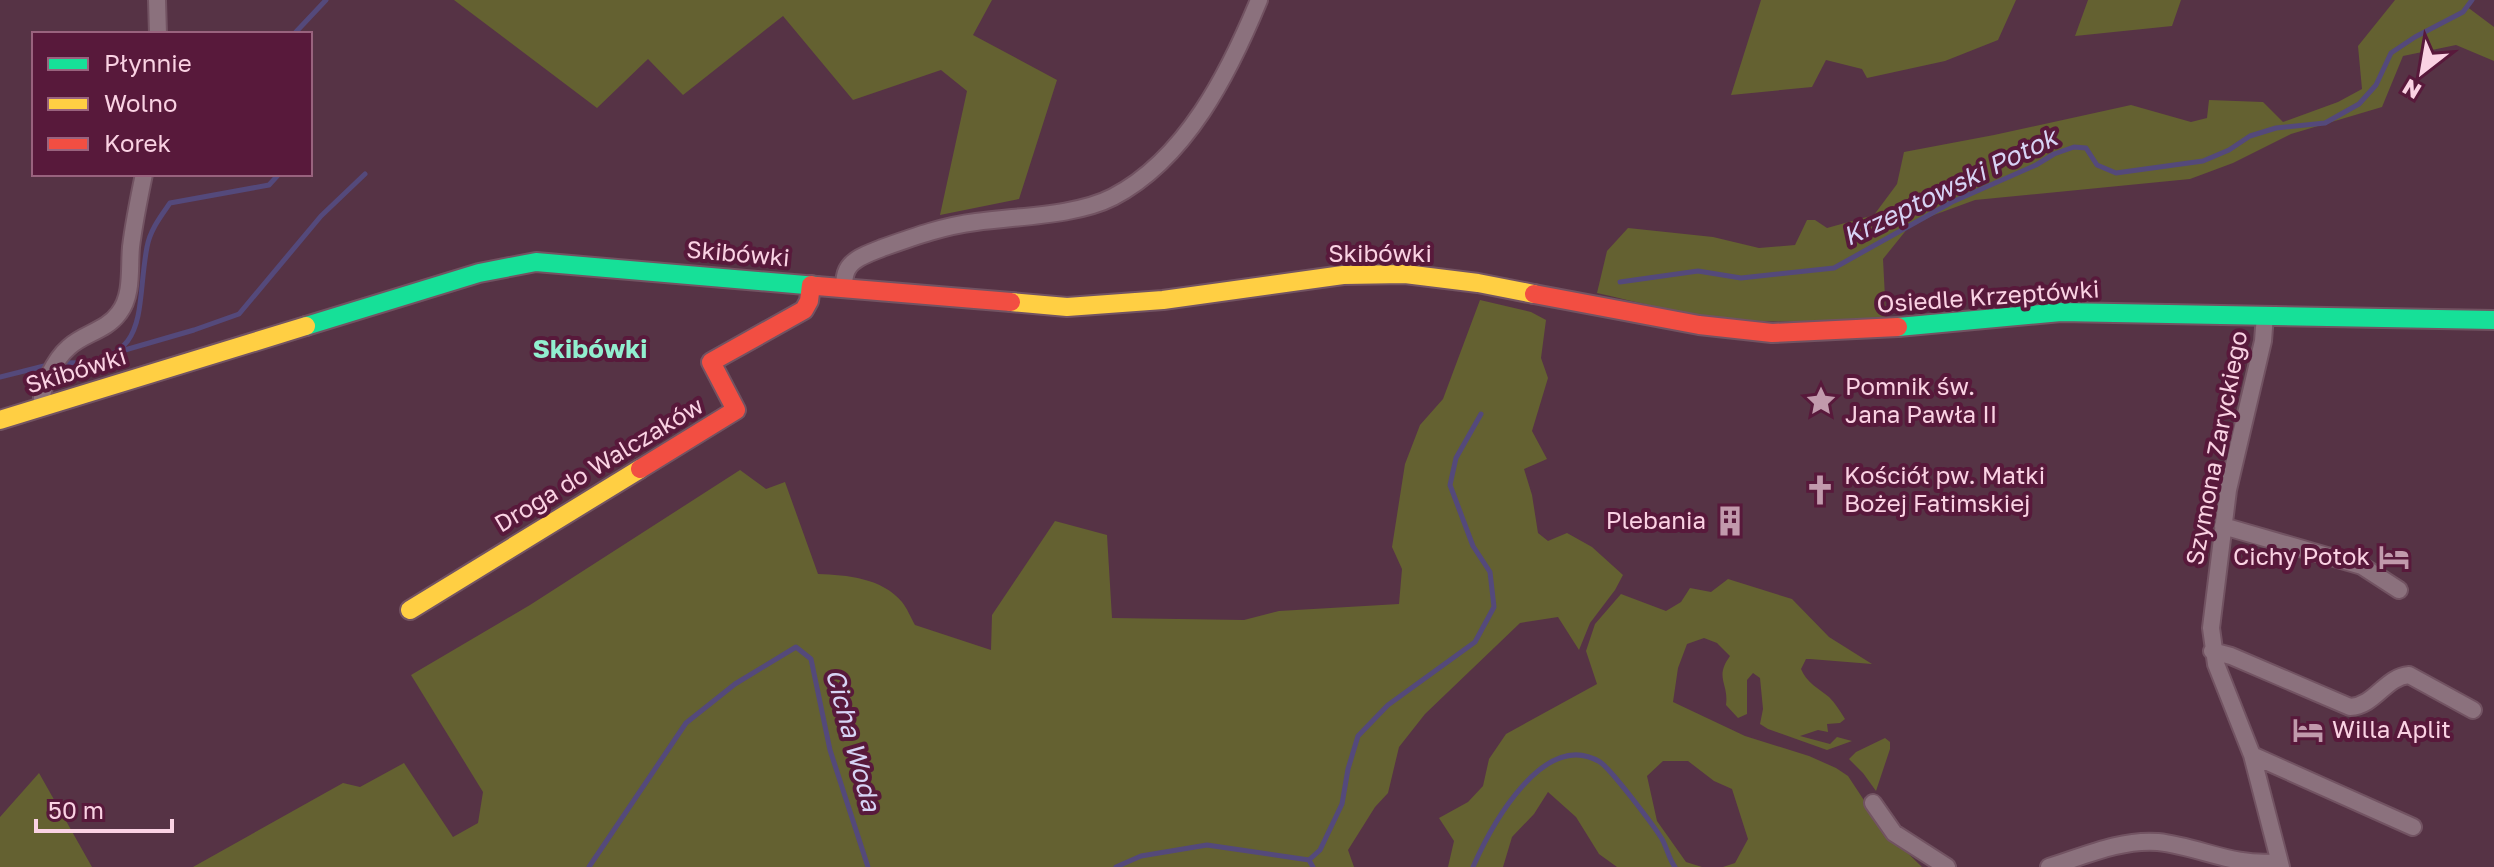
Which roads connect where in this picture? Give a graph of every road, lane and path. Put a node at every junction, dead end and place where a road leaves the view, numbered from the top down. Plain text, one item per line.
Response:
1 (157, 0) edge
2 (1259, 0) edge
3 (158, 32) edge
4 (144, 176) edge
5 (811, 285) junction
6 (1490, 285) joint
7 (844, 288) junction
8 (2265, 315) junction
9 (2494, 320) edge
10 (42, 407) junction
11 (0, 420) edge
12 (2223, 526) junction
13 (2399, 590) dead end
14 (410, 610) dead end
15 (2212, 651) junction
16 (2473, 710) dead end
17 (2252, 755) junction
18 (1873, 803) dead end
19 (2413, 827) dead end
20 (2280, 865) edge
21 (1947, 867) edge
22 (2049, 867) edge

1 - 3 street
2 - 7 street
4 - 10 street
5 - 7 main road, Skibówki
5 - 10 main road, Skibówki
5 - 14 main road, Droga do Walczaków
6 - 7 main road, Skibówki
6 - 8 main road, Osiedle Krzeptówki
8 - 9 main road, Osiedle Krzeptówki
8 - 12 street, Szymona Zaryckiego
10 - 11 main road, Skibówki
12 - 13 street
12 - 15 street, Szymona Zaryckiego
15 - 16 street
15 - 17 street, Szymona Zaryckiego
17 - 19 street
17 - 20 street, Szymona Zaryckiego
18 - 21 street
20 - 22 street

